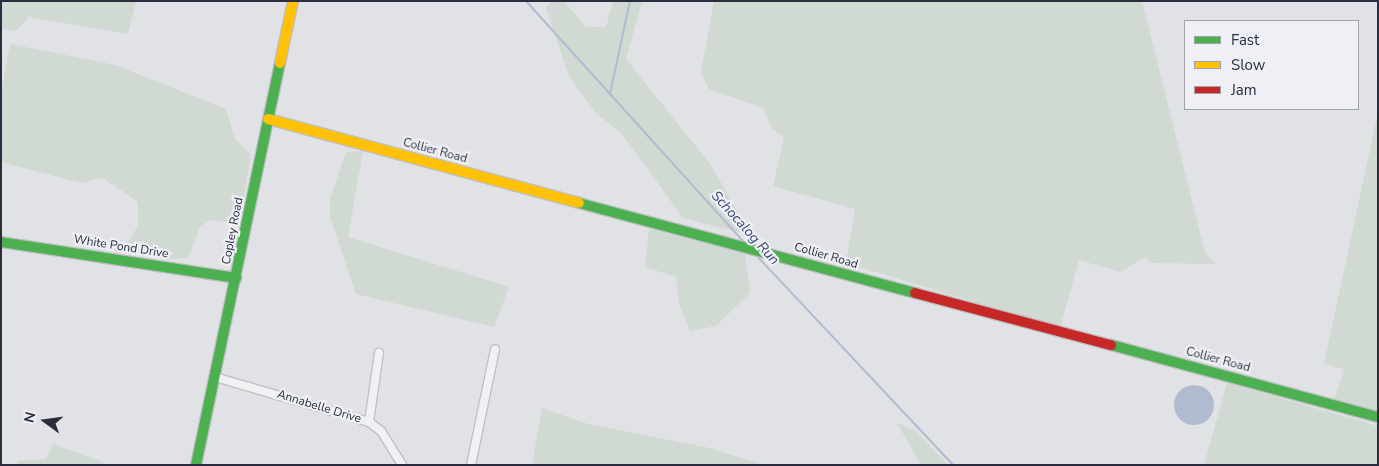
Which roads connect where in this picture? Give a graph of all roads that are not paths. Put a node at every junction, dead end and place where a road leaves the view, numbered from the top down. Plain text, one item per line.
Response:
1 (293, 1) edge
2 (268, 119) junction
3 (1, 242) edge
4 (236, 278) junction
5 (495, 349) dead end
6 (380, 353) dead end
7 (215, 377) junction
8 (1378, 417) edge
9 (369, 422) junction
10 (196, 465) edge
11 (402, 465) edge
12 (471, 465) edge

1 - 2 street, Copley Road
2 - 4 street, Copley Road
2 - 8 street, Collier Road
3 - 4 street, White Pond Drive
4 - 7 street, Copley Road
5 - 12 street
6 - 9 street
7 - 9 street, Annabelle Drive
7 - 10 street, Copley Road
9 - 11 street, Annabelle Drive

